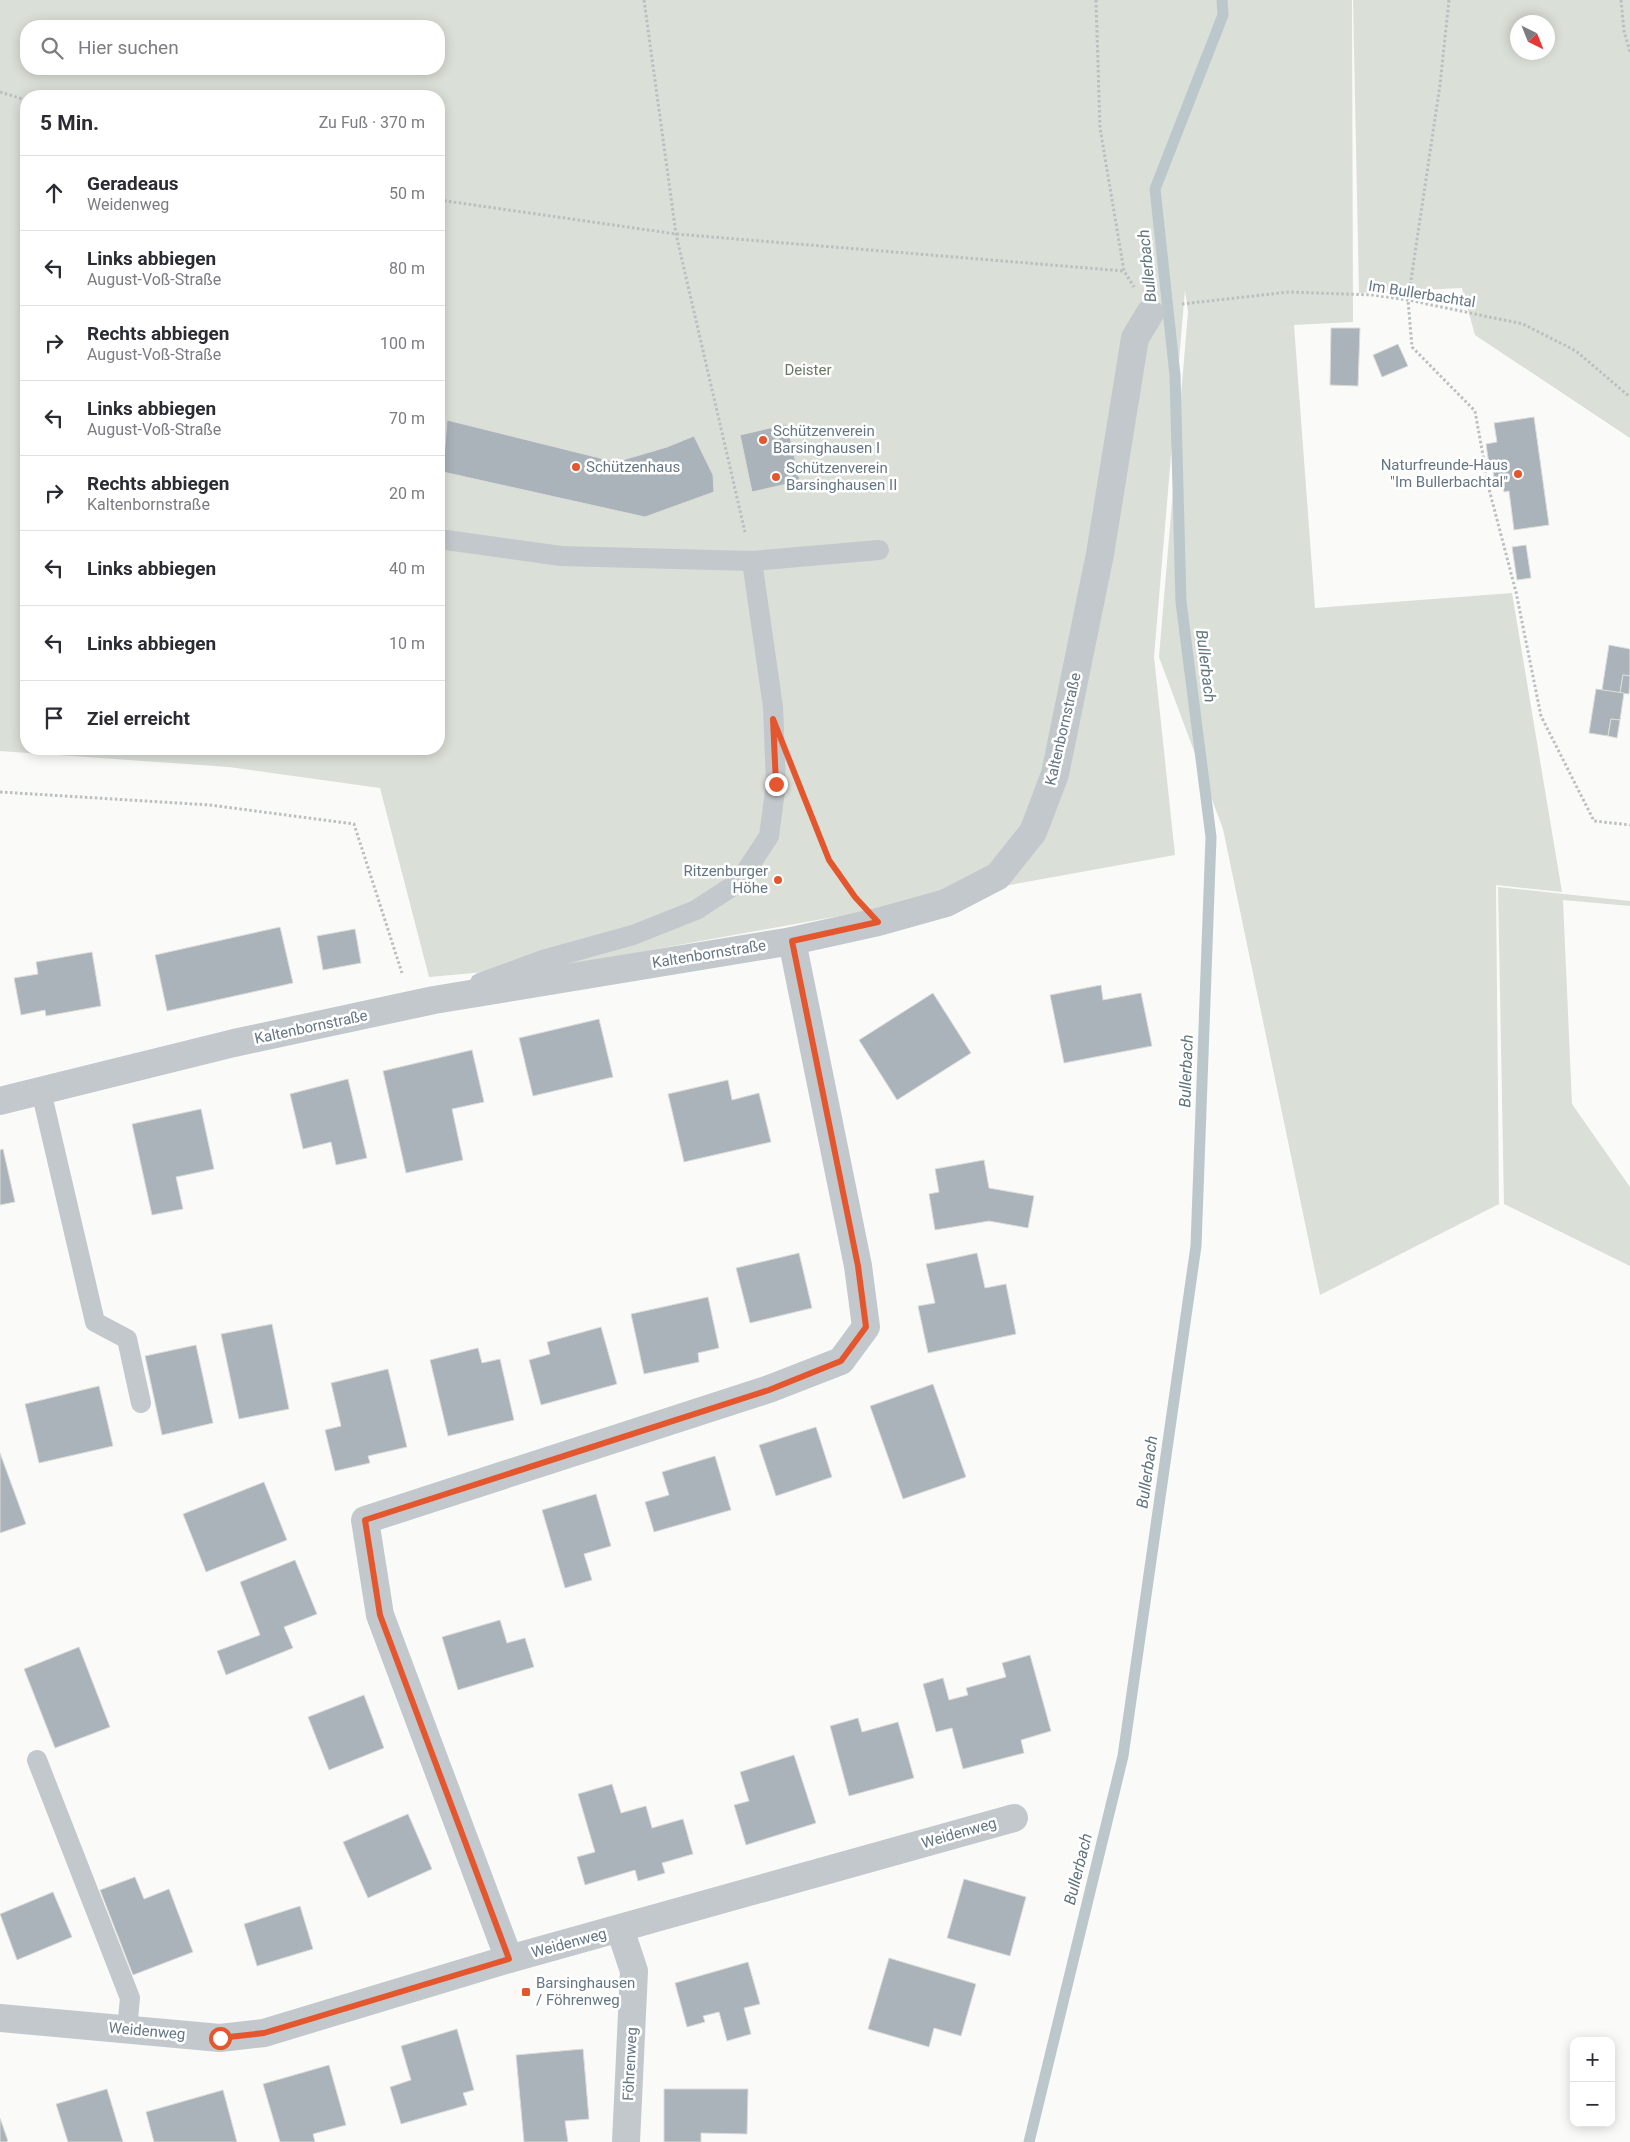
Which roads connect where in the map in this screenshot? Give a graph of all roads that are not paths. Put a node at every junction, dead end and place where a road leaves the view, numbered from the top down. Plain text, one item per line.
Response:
1 (1150, 313) dead end
2 (445, 540) edge
3 (879, 550) dead end
4 (752, 561) junction
5 (792, 941) junction
6 (423, 1002) junction
7 (41, 1090) junction
8 (0, 1101) edge
9 (141, 1403) dead end
10 (37, 1760) dead end
11 (1014, 1818) dead end
12 (620, 1929) junction
13 (509, 1959) junction
14 (0, 2018) edge
15 (127, 2028) junction
16 (626, 2142) edge

1 - 5 street, Kaltenbornstraße
2 - 4 lane
3 - 4 lane
4 - 6 lane
5 - 6 street, Kaltenbornstraße
5 - 13 street
6 - 7 street, Kaltenbornstraße
7 - 8 street, Kaltenbornstraße
7 - 9 lane
10 - 15 lane
11 - 12 street, Weidenweg
12 - 13 street, Weidenweg
12 - 16 street, Föhrenweg
13 - 15 street, Weidenweg
14 - 15 street, Weidenweg

